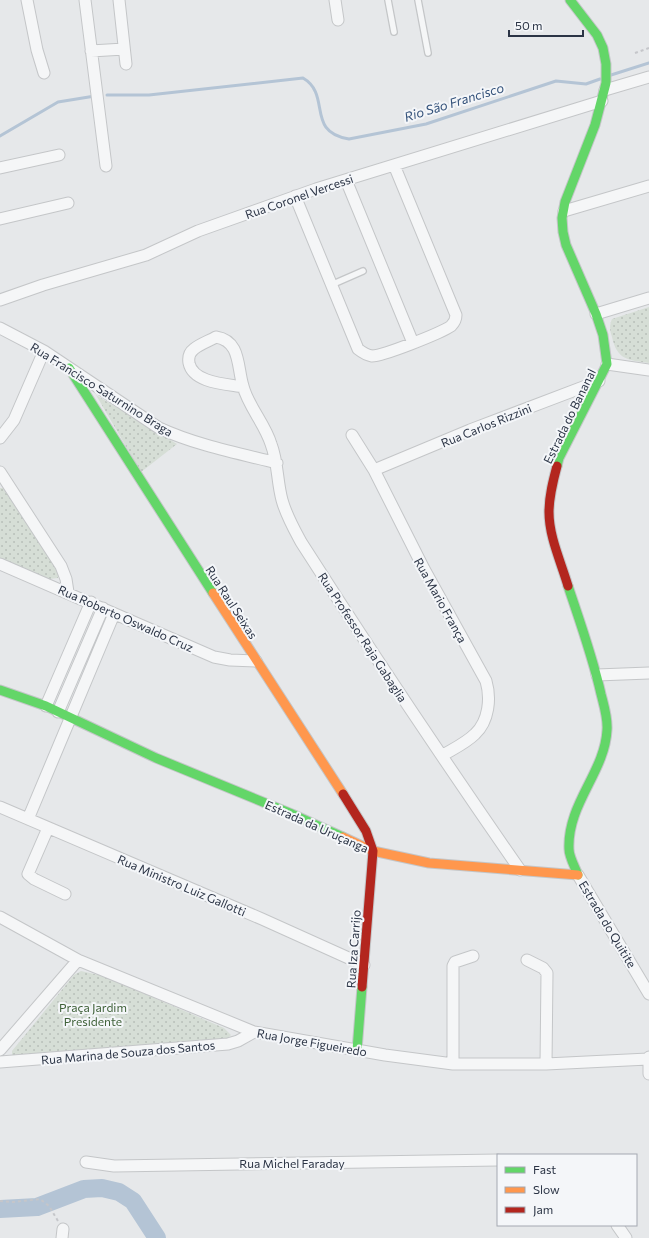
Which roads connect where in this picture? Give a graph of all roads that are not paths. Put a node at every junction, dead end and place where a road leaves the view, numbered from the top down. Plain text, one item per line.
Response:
1 (27, 0) edge
2 (85, 0) edge
3 (119, 0) edge
4 (335, 0) edge
5 (388, 0) edge
6 (418, 0) edge
7 (570, 0) edge
8 (338, 20) dead end
9 (394, 32) dead end
10 (124, 49) junction
11 (92, 51) junction
12 (428, 53) dead end
13 (126, 64) dead end
14 (44, 73) dead end
15 (649, 77) edge
16 (605, 88) junction
17 (602, 101) junction
18 (59, 155) dead end
19 (394, 165) junction
20 (106, 166) dead end
21 (0, 168) edge
22 (346, 180) junction
23 (649, 186) edge
24 (295, 196) junction
25 (68, 203) dead end
26 (564, 211) junction
27 (0, 219) edge
28 (363, 271) dead end
29 (331, 285) junction
30 (649, 298) edge
31 (0, 300) edge
32 (596, 314) junction
33 (0, 328) edge
34 (413, 343) junction
35 (44, 351) junction
36 (607, 364) junction
37 (69, 368) junction
38 (649, 370) edge
39 (599, 381) junction
40 (243, 387) junction
41 (352, 435) dead end
42 (0, 438) edge
43 (277, 463) junction
44 (374, 470) junction
45 (0, 472) edge
46 (0, 564) edge
47 (68, 592) junction
48 (91, 602) junction
49 (103, 608) junction
50 (114, 614) junction
51 (256, 661) junction
52 (649, 673) edge
53 (597, 675) junction
54 (0, 690) edge
55 (46, 706) junction
56 (58, 712) junction
57 (70, 718) junction
58 (443, 755) junction
59 (0, 807) edge
60 (28, 819) junction
61 (48, 828) junction
62 (373, 851) junction
63 (520, 870) junction
64 (578, 875) junction
65 (65, 894) dead end
66 (0, 917) edge
67 (473, 956) dead end
68 (78, 960) junction
69 (527, 960) dead end
70 (364, 965) junction
71 (649, 994) edge
72 (254, 1032) junction
73 (0, 1050) edge
74 (358, 1050) junction
75 (649, 1058) edge
76 (0, 1062) edge
77 (453, 1064) junction
78 (546, 1064) junction
79 (649, 1074) edge
80 (497, 1160) edge
81 (86, 1162) dead end
82 (618, 1226) edge
83 (626, 1238) edge

1 - 14 street
2 - 11 street
3 - 10 street
4 - 8 street
5 - 9 lane
6 - 12 lane
7 - 16 street, Estrada do Bananal
10 - 11 street
10 - 13 street
11 - 20 street
15 - 16 street
16 - 17 street, Estrada do Bananal
17 - 19 street, Rua Coronel Vercessi
17 - 26 street, Estrada do Bananal
18 - 21 street
19 - 22 street, Rua Coronel Vercessi
19 - 34 street
22 - 24 street, Rua Coronel Vercessi
22 - 34 street
23 - 26 street
24 - 29 street
24 - 31 street, Rua Coronel Vercessi
25 - 27 street
26 - 32 street, Estrada do Bananal
28 - 29 lane
29 - 34 street
30 - 32 street
32 - 36 street, Estrada do Bananal
33 - 35 street, Rua Francisco Saturnino Braga
35 - 37 street, Rua Francisco Saturnino Braga
35 - 42 street
36 - 38 street
36 - 39 street, Estrada do Bananal
37 - 43 street, Rua Francisco Saturnino Braga
37 - 51 street, Rua Raul Seixas
39 - 44 street, Rua Carlos Rizzini
39 - 53 street, Estrada do Bananal
40 - 40 street, Rua Professor Raja Gabaglia
40 - 43 street, Rua Professor Raja Gabaglia
41 - 44 street, Rua Mario França
43 - 58 street, Rua Professor Raja Gabaglia
44 - 58 street, Rua Mario França
45 - 47 street
46 - 47 street, Rua Roberto Oswaldo Cruz
47 - 48 street, Rua Roberto Oswaldo Cruz
48 - 49 street, Rua Roberto Oswaldo Cruz
48 - 55 street
49 - 50 street, Rua Roberto Oswaldo Cruz
49 - 56 street
50 - 51 street, Rua Roberto Oswaldo Cruz
50 - 57 street
51 - 62 street, Rua Raul Seixas
52 - 53 street
53 - 64 street, Estrada do Bananal
54 - 55 street, Estrada da Uruçanga
55 - 56 street, Estrada da Uruçanga
56 - 57 street, Estrada da Uruçanga
57 - 60 street
57 - 62 street, Estrada da Uruçanga
58 - 63 street, Rua Professor Raja Gabaglia
59 - 60 street, Rua Ministro Luiz Gallotti
60 - 61 street, Rua Ministro Luiz Gallotti
61 - 65 street
61 - 70 street, Rua Ministro Luiz Gallotti
62 - 63 street, Estrada da Uruçanga
62 - 70 street, Rua Iza Carrijo
63 - 64 street, Estrada da Uruçanga
64 - 71 street, Estrada do Quitite
66 - 68 street, Rua Jorge Figueiredo
67 - 77 street
68 - 72 street, Rua Jorge Figueiredo
68 - 73 street
69 - 78 street
70 - 74 street, Rua Iza Carrijo
72 - 74 street, Rua Jorge Figueiredo
72 - 76 street, Rua Marina de Souza dos Santos
74 - 77 street, Rua Jorge Figueiredo
75 - 78 street, Rua Jorge Figueiredo
75 - 79 street
77 - 78 street, Rua Jorge Figueiredo
80 - 81 street, Rua Michel Faraday
82 - 83 street

